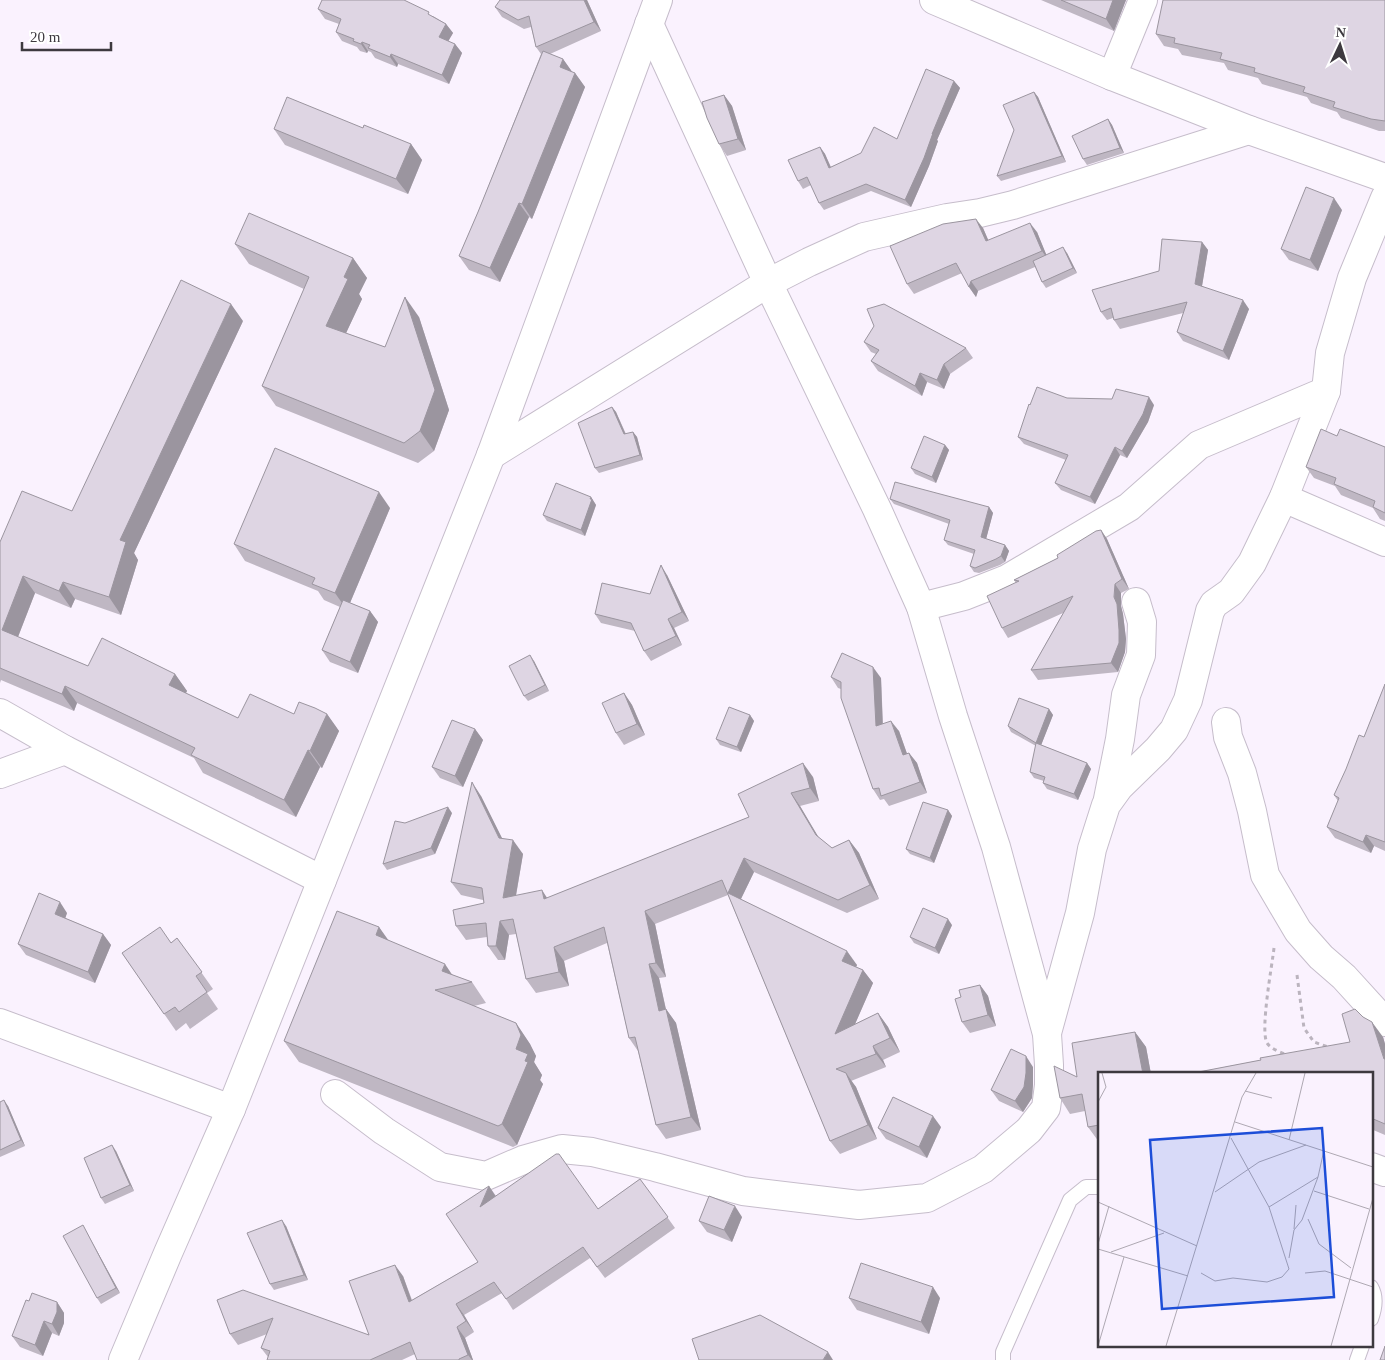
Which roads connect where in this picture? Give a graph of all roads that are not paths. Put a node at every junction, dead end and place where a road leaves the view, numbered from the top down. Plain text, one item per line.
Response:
1 (934, 0) edge
2 (1143, 0) edge
3 (654, 12) edge
4 (1112, 76) junction
5 (1249, 130) junction
6 (1385, 178) edge
7 (1385, 198) edge
8 (768, 283) junction
9 (1326, 391) junction
10 (491, 455) junction
11 (1284, 497) junction
12 (1385, 542) edge
13 (1136, 602) dead end
14 (921, 607) junction
15 (0, 714) edge
16 (1226, 722) dead end
17 (65, 750) junction
18 (0, 774) edge
19 (1106, 805) junction
20 (322, 880) junction
21 (1385, 1022) edge
22 (0, 1023) edge
23 (1046, 1034) junction
24 (335, 1094) dead end
25 (231, 1109) junction
26 (1372, 1166) edge
27 (1385, 1172) edge
28 (1098, 1187) edge
29 (1372, 1289) edge
30 (1372, 1316) edge
31 (1361, 1348) edge
32 (123, 1360) edge
33 (1003, 1360) edge
34 (1357, 1360) edge

1 - 4 street
2 - 4 street
3 - 8 street
3 - 10 street
4 - 5 street
5 - 6 street
5 - 8 street
7 - 9 street
8 - 10 street
8 - 14 street
9 - 11 street
9 - 14 street
10 - 20 street
11 - 12 street
11 - 19 street
13 - 19 street
14 - 23 street
15 - 17 street
16 - 21 street
17 - 18 street
17 - 20 street
19 - 23 street
20 - 25 street
22 - 25 street
23 - 24 street
25 - 32 street
26 - 27 street
28 - 33 lane
29 - 30 lane
31 - 34 lane

